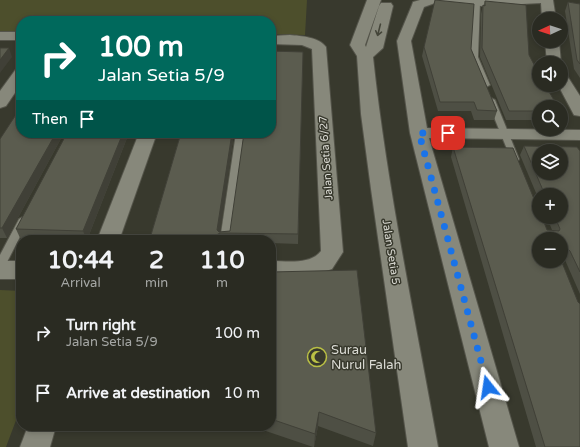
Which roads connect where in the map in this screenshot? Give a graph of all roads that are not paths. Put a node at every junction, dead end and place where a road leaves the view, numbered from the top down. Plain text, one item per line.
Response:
1 (374, 0) edge
2 (389, 0) edge
3 (432, 0) edge
4 (438, 0) edge
5 (537, 0) edge
6 (547, 0) edge
7 (477, 2) junction
8 (549, 12) edge
9 (0, 36) edge
10 (16, 36) edge
11 (276, 40) edge
12 (365, 56) junction
13 (16, 80) edge
14 (568, 90) edge
15 (0, 104) edge
16 (580, 111) edge
17 (419, 133) junction
18 (505, 134) junction
19 (580, 135) edge
20 (146, 138) edge
21 (239, 138) edge
22 (520, 171) edge
23 (29, 210) edge
24 (110, 235) dead end
25 (226, 235) edge
26 (0, 265) edge
27 (0, 270) edge
28 (16, 270) edge
29 (276, 270) edge
30 (40, 431) edge
31 (35, 447) edge
32 (423, 447) edge
33 (504, 447) edge

1 - 12 street, Jalan Setia 5
2 -> 12 street
3 - 17 street
4 - 7 street
5 - 7 street
6 - 8 street
7 - 18 lane
9 - 10 street
11 - 29 street, Jalan Setia 6/27
12 - 32 street, Jalan Setia 5
13 - 15 street
14 - 16 street
17 - 18 street
17 - 33 street
18 - 19 street
18 - 22 lane
20 - 24 street
21 - 25 lane
23 - 26 lane
27 - 28 street
30 - 31 street

